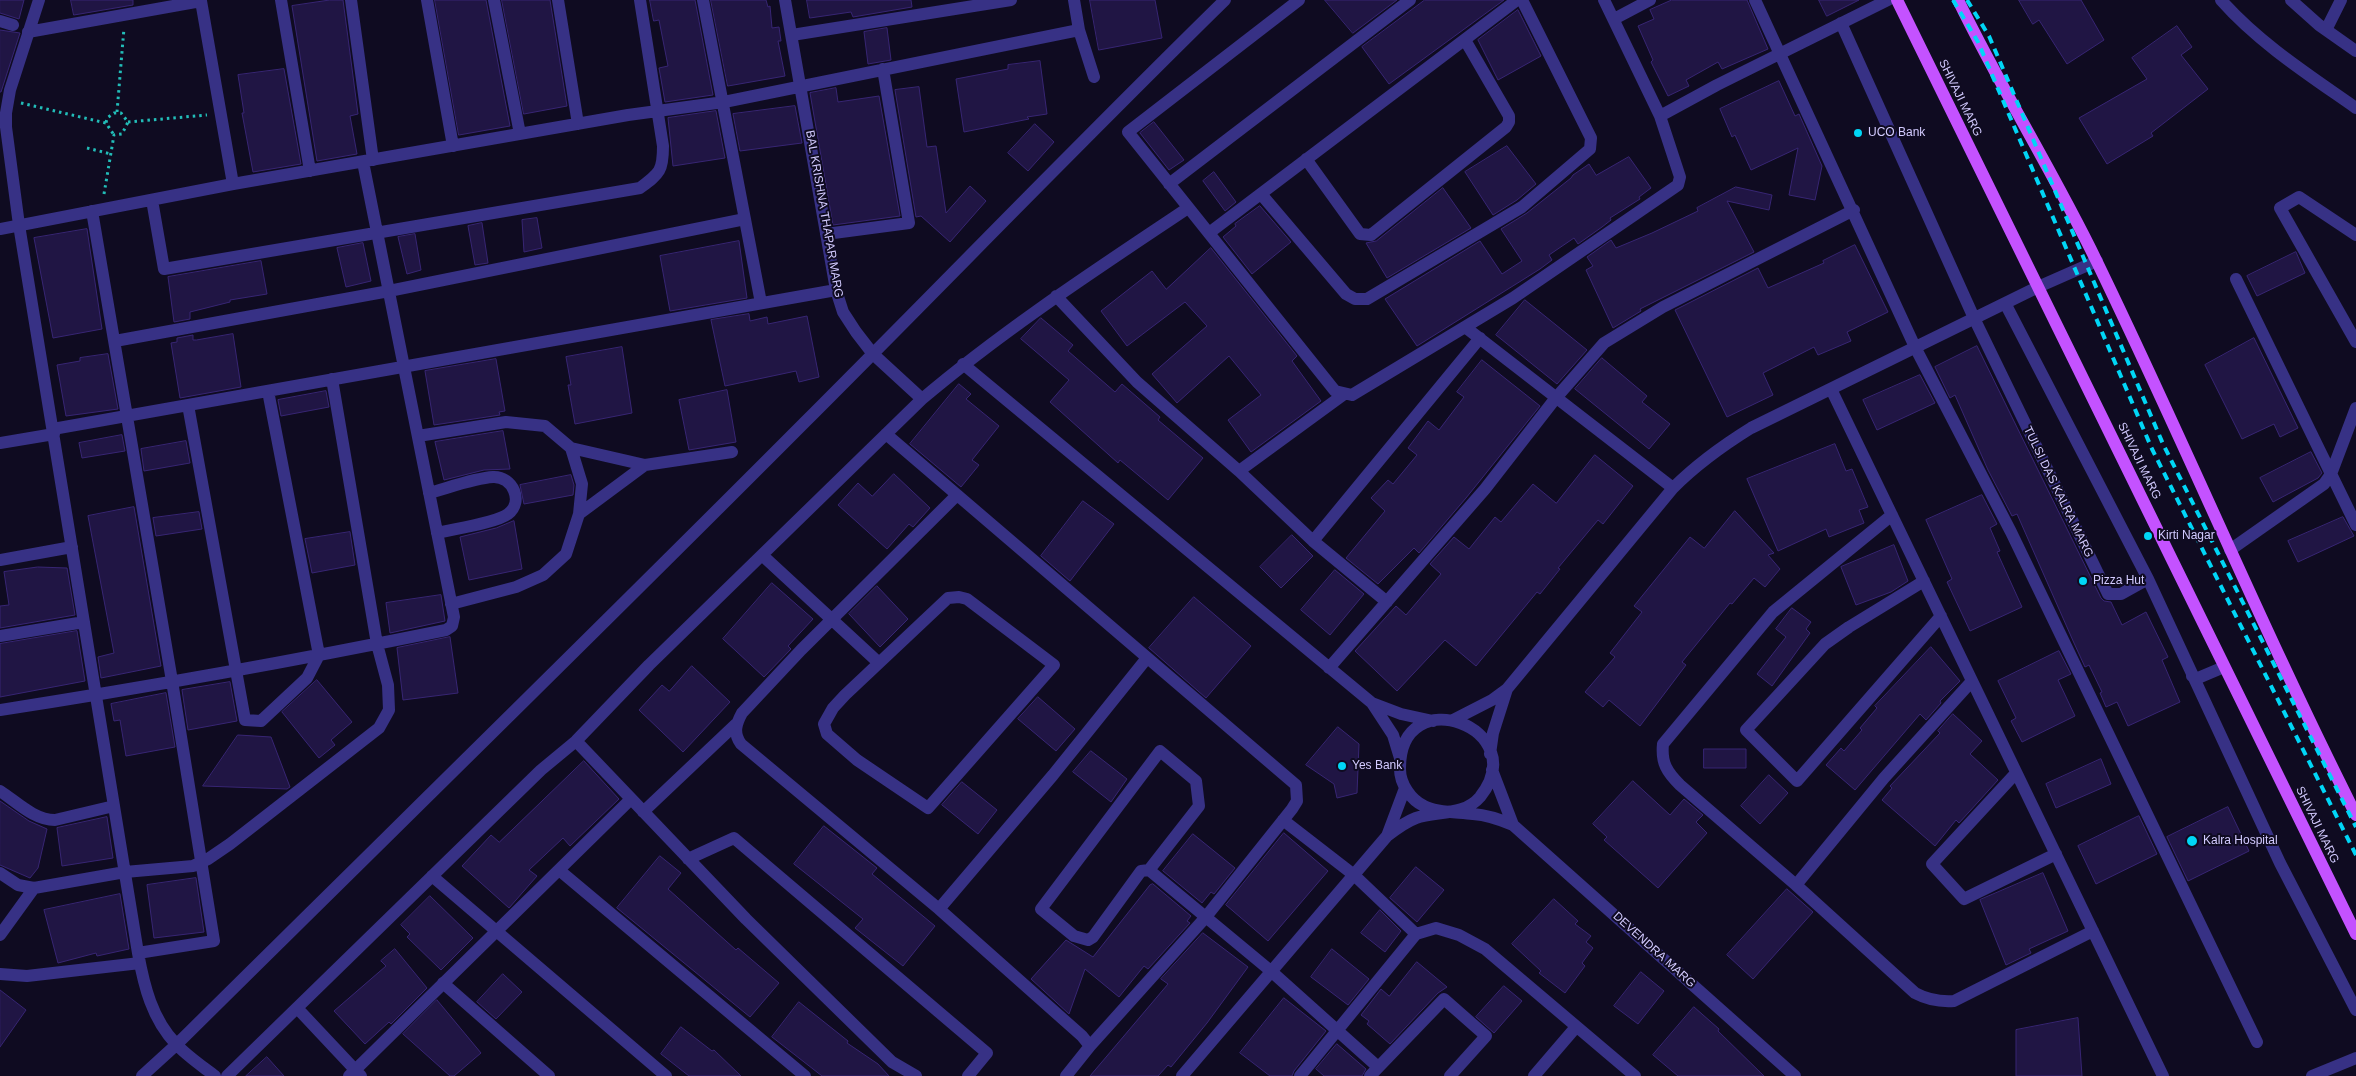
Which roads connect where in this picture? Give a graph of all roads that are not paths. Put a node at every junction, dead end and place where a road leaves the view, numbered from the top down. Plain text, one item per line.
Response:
1 (38, 0) edge
2 (281, 0) edge
3 (350, 0) edge
4 (427, 0) edge
5 (494, 0) edge
6 (558, 0) edge
7 (640, 0) edge
8 (703, 0) edge
9 (786, 0) edge
10 (1011, 0) edge
11 (1074, 0) edge
12 (1225, 0) edge
13 (1298, 0) edge
14 (1410, 0) edge
15 (1517, 0) edge
16 (1522, 0) edge
17 (1604, 0) edge
18 (1650, 0) edge
19 (1755, 0) edge
20 (1897, 0) edge
21 (1958, 0) edge
22 (2221, 0) edge
23 (2341, 0) edge
24 (2295, 1) edge
25 (1879, 2) edge
26 (1614, 19) junction
27 (0, 21) edge
28 (1841, 23) junction
29 (13, 25) dead end
30 (1079, 30) junction
31 (2326, 30) junction
32 (28, 32) junction
33 (792, 35) junction
34 (1465, 40) junction
35 (2356, 52) edge
36 (1780, 53) junction
37 (883, 69) junction
38 (1094, 77) dead end
39 (801, 85) junction
40 (4, 101) edge
41 (724, 102) junction
42 (2356, 108) edge
43 (657, 111) junction
44 (1660, 116) junction
45 (578, 124) junction
46 (520, 134) junction
47 (453, 146) junction
48 (1306, 160) junction
49 (368, 161) junction
50 (310, 171) junction
51 (233, 184) junction
52 (1169, 184) junction
53 (1261, 194) junction
54 (152, 200) junction
55 (1188, 208) junction
56 (97, 210) junction
57 (1854, 210) junction
58 (745, 220) junction
59 (19, 224) junction
60 (0, 229) edge
61 (377, 232) junction
62 (1209, 233) junction
63 (826, 234) junction
64 (2356, 235) edge
65 (2097, 261) junction
66 (2236, 279) dead end
67 (2038, 287) junction
68 (836, 290) junction
69 (389, 291) junction
70 (1056, 296) junction
71 (761, 303) junction
72 (2005, 303) junction
73 (1974, 318) junction
74 (1465, 327) junction
75 (1480, 338) junction
76 (115, 341) junction
77 (2356, 342) edge
78 (1915, 347) junction
79 (874, 354) junction
80 (963, 364) junction
81 (404, 366) junction
82 (332, 379) junction
83 (1831, 388) junction
84 (268, 390) junction
85 (1343, 395) junction
86 (922, 399) junction
87 (1555, 399) junction
88 (188, 405) junction
89 (2356, 408) edge
90 (128, 416) junction
91 (53, 431) junction
92 (886, 434) junction
93 (418, 436) junction
94 (0, 442) edge
95 (570, 448) junction
96 (732, 452) dead end
97 (645, 464) junction
98 (1239, 471) junction
99 (2331, 474) junction
100 (1673, 488) junction
101 (429, 493) junction
102 (957, 495) junction
103 (579, 514) junction
104 (1892, 515) junction
105 (2356, 525) edge
106 (437, 532) junction
107 (1312, 541) junction
108 (72, 547) junction
109 (2230, 550) junction
110 (762, 555) junction
111 (0, 560) edge
112 (2148, 579) junction
113 (1924, 581) junction
114 (1387, 602) junction
115 (451, 604) junction
116 (1941, 616) junction
117 (832, 620) junction
118 (84, 622) junction
119 (0, 636) edge
120 (377, 644) junction
121 (319, 655) junction
122 (1147, 658) junction
123 (879, 662) junction
124 (2224, 667) junction
125 (1329, 668) junction
126 (236, 670) junction
127 (2192, 676) junction
128 (172, 681) junction
129 (1972, 681) junction
130 (1507, 688) junction
131 (96, 695) junction
132 (1372, 703) junction
133 (0, 710) edge
134 (1453, 720) junction
135 (1433, 721) junction
136 (736, 724) junction
137 (576, 741) junction
138 (1490, 754) junction
139 (1400, 758) junction
140 (1492, 770) junction
141 (2016, 773) junction
142 (1405, 788) junction
143 (0, 791) edge
144 (631, 799) junction
145 (114, 806) junction
146 (643, 812) junction
147 (1451, 812) junction
148 (2356, 815) edge
149 (1283, 820) junction
150 (1513, 825) junction
151 (1387, 836) junction
152 (2056, 854) junction
153 (688, 859) junction
154 (202, 862) junction
155 (559, 870) junction
156 (1149, 870) junction
157 (125, 872) junction
158 (0, 873) edge
159 (1354, 875) junction
160 (432, 876) junction
161 (1796, 885) junction
162 (34, 888) junction
163 (940, 909) junction
164 (1205, 918) junction
165 (497, 931) junction
166 (2092, 931) junction
167 (1416, 934) junction
168 (2356, 934) edge
169 (0, 935) edge
170 (139, 958) junction
171 (1272, 972) junction
172 (0, 974) edge
173 (443, 983) junction
174 (298, 1009) junction
175 (2356, 1010) edge
176 (1576, 1027) junction
177 (1338, 1033) junction
178 (2257, 1042) dead end
179 (176, 1045) junction
180 (1090, 1046) junction
181 (2356, 1058) edge
182 (1374, 1072) edge
183 (1787, 1073) edge
184 (355, 1074) edge
185 (142, 1076) edge
186 (215, 1076) edge
187 (227, 1076) edge
188 (549, 1076) edge
189 (666, 1076) edge
190 (805, 1076) edge
191 (916, 1076) edge
192 (968, 1076) edge
193 (1066, 1076) edge
194 (1182, 1076) edge
195 (1300, 1076) edge
196 (1450, 1076) edge
197 (1534, 1076) edge
198 (1636, 1076) edge
199 (2163, 1076) edge
200 (2312, 1076) edge

1 - 32 street
2 - 50 street
3 - 49 street
4 - 47 street
5 - 46 street
6 - 45 street
7 - 43 street
8 - 41 street
9 - 33 street, BAL KRISHNA THAPAR MARG
10 - 33 street
11 - 30 street
12 - 79 street
13 - 52 street
14 - 52 street
15 - 34 street
16 - 53 street
17 - 26 street
18 - 26 street
19 - 36 street
20 - 67 main road, SHIVAJI MARG
21 - 65 main road
22 - 42 street
23 - 31 street
24 - 31 street
25 - 28 street
26 - 44 street
27 - 29 street
28 - 36 street
28 - 73 street, TULSI DAS KALRA MARG
30 - 37 street
30 - 38 street
31 - 35 street
32 - 40 street
32 - 51 street
33 - 39 street, BAL KRISHNA THAPAR MARG
34 - 48 street
34 - 48 street
36 - 44 street
36 - 57 street
37 - 39 street
37 - 63 street
39 - 41 street
39 - 63 street, BAL KRISHNA THAPAR MARG
40 - 59 street
41 - 43 street
41 - 58 street
43 - 45 street
43 - 61 street
44 - 74 street
45 - 46 street
46 - 47 street
47 - 49 street
48 - 53 street
49 - 50 street
49 - 61 street
50 - 51 street
51 - 54 street
52 - 55 street
53 - 62 street
54 - 56 street
54 - 61 street
55 - 62 street
55 - 70 street
56 - 59 street
56 - 76 street
57 - 78 street
57 - 87 street
58 - 69 street
58 - 71 street
59 - 60 street
59 - 91 street
61 - 69 street
62 - 85 street
63 - 68 street, BAL KRISHNA THAPAR MARG
64 - 77 street
65 - 67 street
65 - 109 main road
66 - 99 street
67 - 72 street
67 - 124 main road, SHIVAJI MARG
68 - 71 street
68 - 79 street, BAL KRISHNA THAPAR MARG
69 - 76 street
69 - 81 street
70 - 80 street
70 - 98 street
71 - 81 street
72 - 73 street
72 - 112 street
73 - 78 street
73 - 112 street, TULSI DAS KALRA MARG
74 - 75 street
74 - 85 street
75 - 87 street
75 - 107 street
76 - 90 street
78 - 83 street
78 - 178 street
79 - 86 street, BAL KRISHNA THAPAR MARG
79 - 179 street
80 - 86 street
80 - 125 street
81 - 82 street
81 - 93 street
82 - 84 street
82 - 120 street
83 - 100 street
83 - 104 street
84 - 88 street
84 - 121 street
85 - 98 street
86 - 92 street
87 - 100 street
87 - 114 street
88 - 90 street
88 - 126 street
89 - 99 street
90 - 91 street
90 - 128 street
91 - 94 street
91 - 108 street
92 - 102 street
92 - 110 street
93 - 95 street
93 - 101 street
95 - 97 street
95 - 103 street
96 - 97 street
97 - 103 street
98 - 107 street
99 - 105 street
99 - 109 street
100 - 130 street
101 - 106 street
101 - 106 street
102 - 117 street
102 - 122 street
103 - 115 street
104 - 113 street
104 - 161 street
106 - 115 street
107 - 114 street
108 - 111 street
108 - 118 street
109 - 148 main road
110 - 117 street
110 - 137 street
112 - 127 street
113 - 116 street
113 - 116 street
114 - 125 street
115 - 120 street
116 - 129 street
117 - 123 street
117 - 136 street
118 - 119 street
118 - 131 street
120 - 121 street
120 - 154 street
121 - 126 street
121 - 126 street
122 - 149 street
122 - 163 street
123 - 123 street
124 - 127 street
124 - 168 main road, SHIVAJI MARG
125 - 132 street
126 - 128 street
127 - 175 street
128 - 131 street
128 - 154 street
129 - 141 street
129 - 161 street
130 - 134 street
130 - 138 street
131 - 133 street
131 - 145 street
132 - 135 street
132 - 139 street
134 - 135 street
134 - 138 street
135 - 139 street
136 - 146 street
136 - 163 street
137 - 144 street
137 - 160 street
138 - 140 street
139 - 142 street
140 - 147 street
140 - 150 street, DEVENDRA MARG
141 - 152 street
141 - 152 street
142 - 147 street
142 - 151 street
143 - 145 street
144 - 146 street
144 - 155 street
145 - 157 street
146 - 153 street
147 - 150 street, DEVENDRA MARG
147 - 151 street
149 - 159 street
149 - 164 street
150 - 183 street, DEVENDRA MARG
151 - 159 street
152 - 166 street
153 - 191 street
153 - 192 street
154 - 157 street
154 - 170 street
155 - 165 street
155 - 190 street
156 - 156 street
156 - 164 street
157 - 162 street
157 - 170 street
158 - 162 street
159 - 167 street
159 - 171 street
160 - 165 street
160 - 174 street
161 - 166 street
162 - 169 street
163 - 180 street
164 - 171 street
164 - 180 street
165 - 173 street
165 - 189 street
166 - 199 street
167 - 176 street
167 - 177 street
170 - 172 street
170 - 179 street
171 - 177 street
171 - 194 street
173 - 184 street
173 - 188 street
174 - 184 street
174 - 187 street
176 - 197 street
176 - 198 street
177 - 182 street
177 - 195 street
179 - 185 street
179 - 186 street
180 - 193 street
181 - 200 street
182 - 196 street

